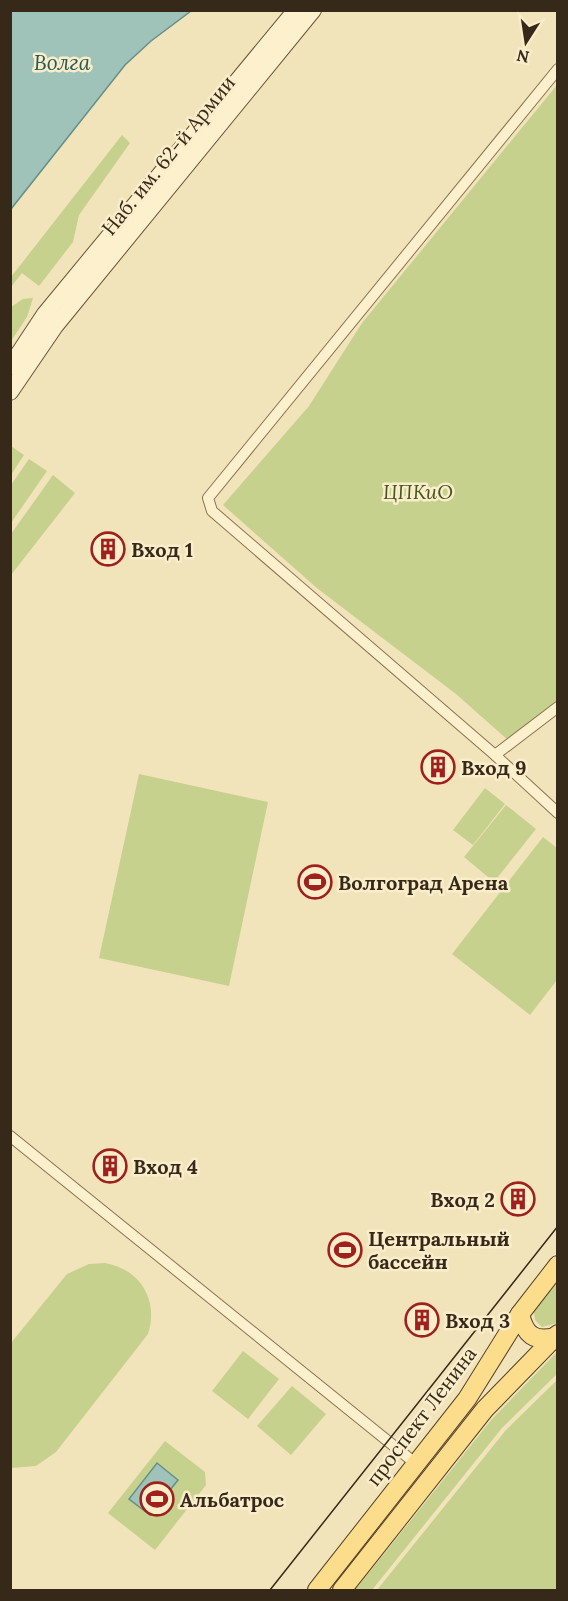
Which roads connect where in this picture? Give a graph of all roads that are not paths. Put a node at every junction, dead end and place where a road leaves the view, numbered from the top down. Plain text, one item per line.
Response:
1 (296, 10) edge
2 (313, 10) edge
3 (558, 69) edge
4 (50, 320) junction
5 (10, 367) edge
6 (10, 392) edge
7 (558, 707) edge
8 (495, 755) junction
9 (558, 813) edge
10 (10, 1136) edge
11 (558, 1265) edge
12 (520, 1314) junction
13 (556, 1336) edge
14 (415, 1463) junction
15 (317, 1590) edge
16 (342, 1590) edge

1 - 4 main road, Наб. им. 62-й Армии
2 - 4 main road, Наб. им. 62-й Армии
3 - 8 street
4 - 5 main road
4 - 6 main road
7 - 8 street
8 - 9 street
10 - 14 street
11 - 12 main road, проспект Ленина
12 - 13 main road
12 - 14 main road, проспект Ленина
13 - 16 main road
14 - 15 main road, проспект Ленина

